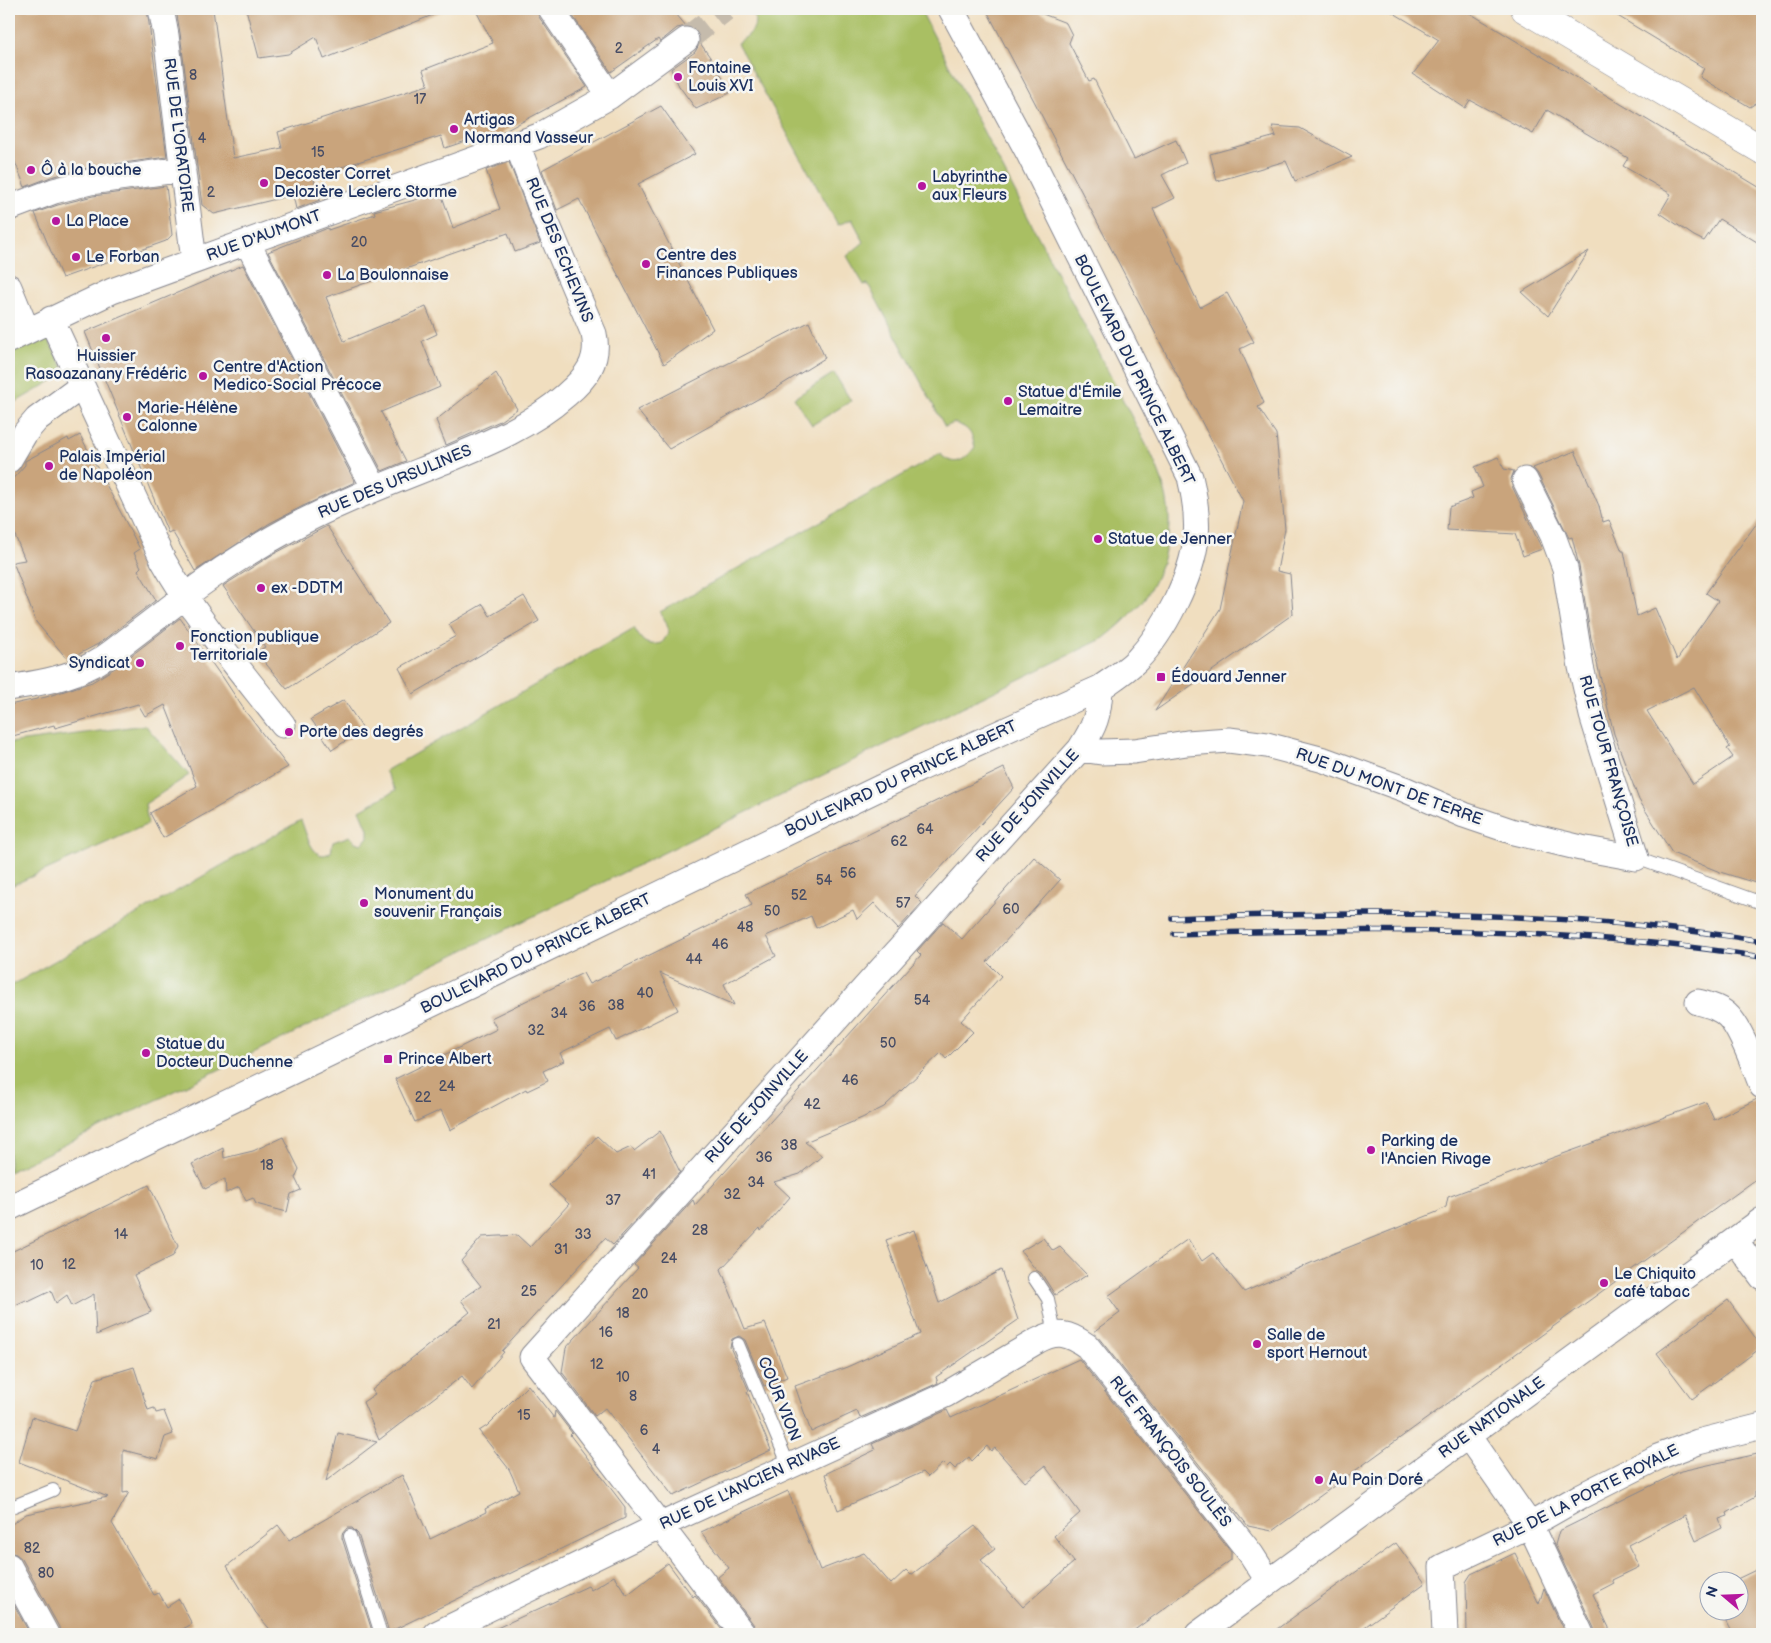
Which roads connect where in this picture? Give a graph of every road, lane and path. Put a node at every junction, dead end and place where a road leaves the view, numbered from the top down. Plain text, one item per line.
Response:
1 (161, 9) edge
2 (551, 9) edge
3 (951, 9) edge
4 (1525, 9) edge
5 (686, 40) tunnel mouth
6 (610, 96) junction
7 (517, 144) junction
8 (1762, 150) edge
9 (178, 170) junction
10 (9, 208) edge
11 (251, 250) junction
12 (194, 261) junction
13 (9, 287) edge
14 (51, 319) junction
15 (18, 335) edge
16 (595, 357) joint
17 (82, 386) junction
18 (12, 455) edge
19 (1525, 480) dead end
20 (375, 489) junction
21 (184, 596) junction
22 (9, 688) edge
23 (1100, 688) junction
24 (283, 725) dead end
25 (1080, 749) junction
26 (1636, 858) junction
27 (1762, 903) edge
28 (1698, 1002) dead end
29 (1762, 1086) edge
30 (9, 1208) edge
31 (1762, 1220) edge
32 (1735, 1240) junction
33 (1762, 1277) edge
34 (1034, 1278) dead end
35 (1059, 1334) junction
36 (738, 1344) dead end
37 (1762, 1426) edge
38 (1468, 1436) junction
39 (789, 1466) junction
40 (53, 1490) dead end
41 (9, 1508) edge
42 (1530, 1525) junction
43 (661, 1526) junction
44 (350, 1536) dead end
45 (9, 1566) edge
46 (1269, 1582) junction
47 (46, 1634) edge
48 (381, 1634) edge
49 (436, 1634) edge
50 (743, 1634) edge
51 (1198, 1634) edge
52 (1446, 1634) edge
53 (1581, 1634) edge

1 - 9 street, RUE DE L'ORATOIRE
2 - 6 street
3 - 23 street, BOULEVARD DU PRINCE ALBERT
4 - 8 main road
5 - 6 street, RUE D'AUMONT
6 - 7 street, RUE D'AUMONT
7 - 11 street, RUE D'AUMONT
7 - 16 street, RUE DES ECHEVINS
9 - 10 street
9 - 12 street, RUE DE L'ORATOIRE
11 - 12 street, RUE D'AUMONT
11 - 20 street
12 - 14 street, RUE D'AUMONT
13 - 15 street
14 - 15 street, RUE D'AUMONT
14 - 17 street
16 - 20 street, RUE DES URSULINES
17 - 18 street
17 - 21 street
19 - 26 street, RUE TOUR FRANÇOISE
20 - 21 street, RUE DES URSULINES
21 - 22 street, RUE DES URSULINES
21 - 24 street
23 - 25 street, RUE DE JOINVILLE
23 - 30 street, BOULEVARD DU PRINCE ALBERT
25 - 26 street, RUE DU MONT DE TERRE
25 - 43 street, RUE DE JOINVILLE
26 - 27 lane, RUE TOUR FRANÇOISE
28 - 29 street
31 - 32 street, RUE NATIONALE
32 - 33 street
32 - 38 street, RUE NATIONALE
34 - 35 lane
35 - 39 street, RUE DE L'ANCIEN RIVAGE
35 - 46 street, RUE FRANÇOIS SOULÈS
36 - 39 lane, COUR VION
37 - 42 street, RUE DE LA PORTE ROYALE
38 - 42 street
38 - 46 street, RUE NATIONALE
39 - 43 street, RUE DE L'ANCIEN RIVAGE
40 - 41 lane
42 - 52 street, RUE DE LA PORTE ROYALE
42 - 53 street
43 - 49 street, RUE DE L'ANCIEN RIVAGE
43 - 50 street
44 - 48 lane
45 - 47 street
46 - 51 street, RUE NATIONALE

